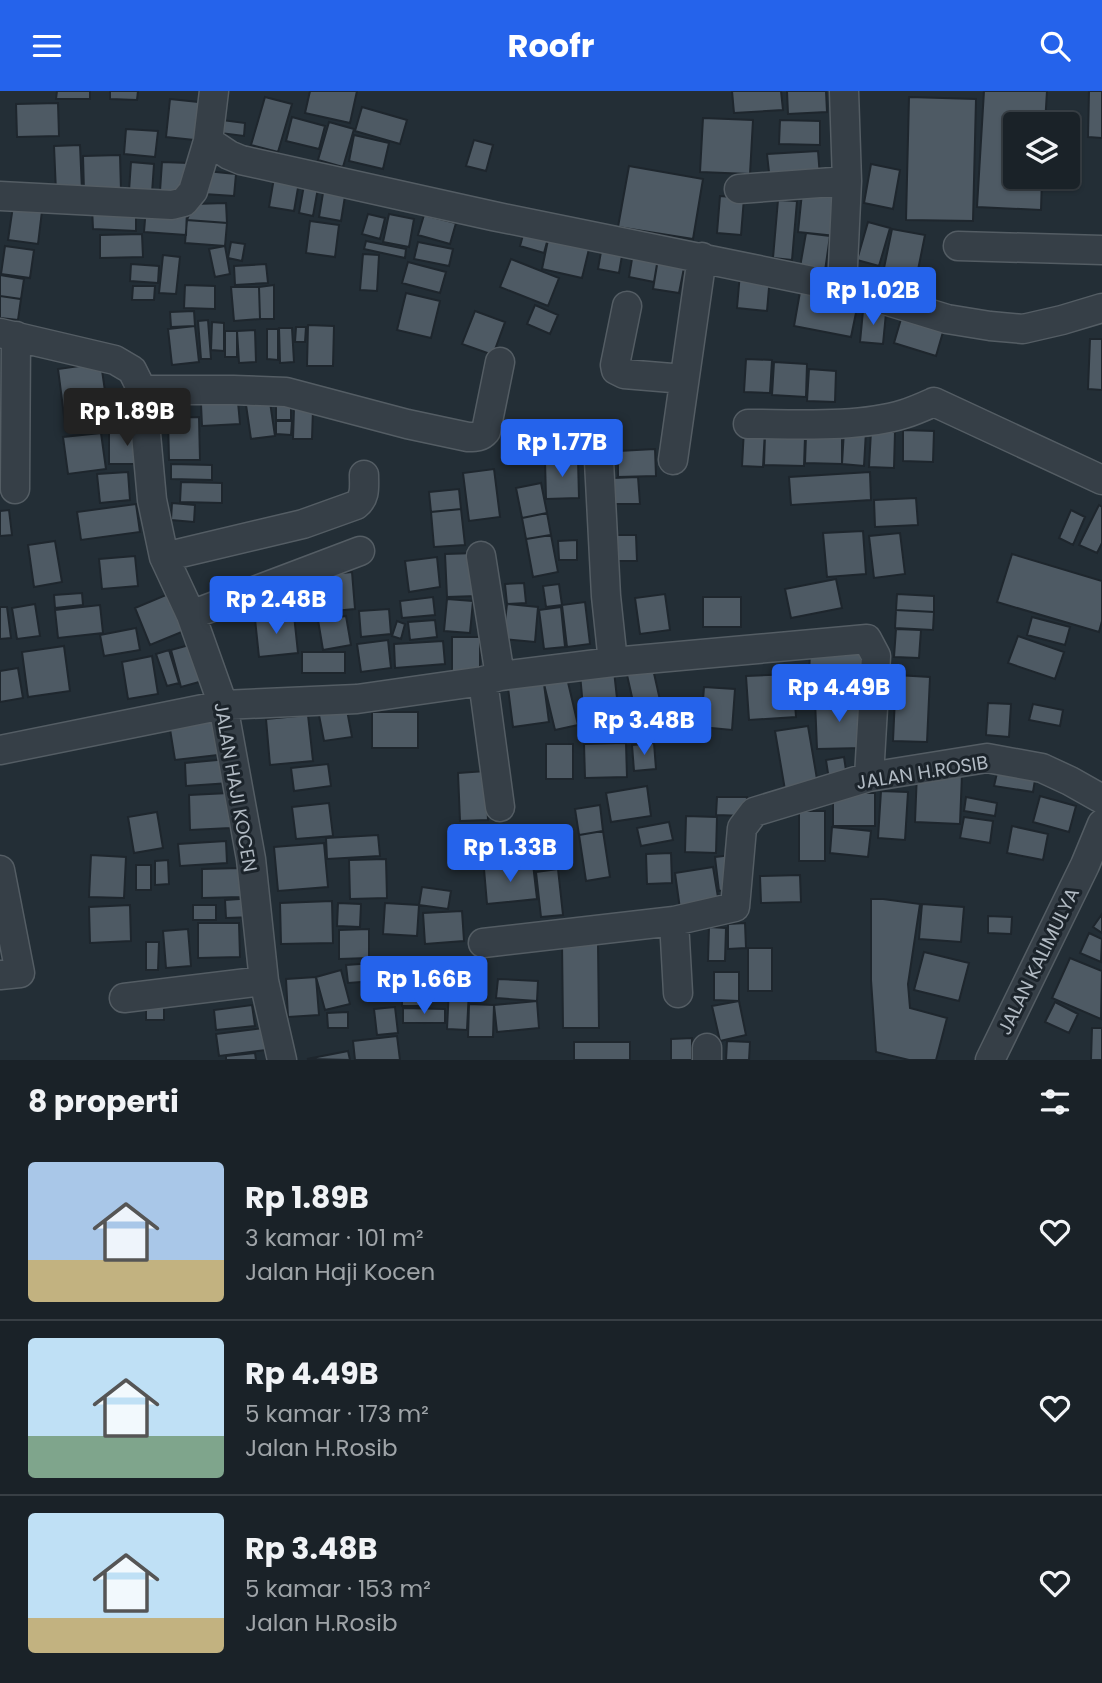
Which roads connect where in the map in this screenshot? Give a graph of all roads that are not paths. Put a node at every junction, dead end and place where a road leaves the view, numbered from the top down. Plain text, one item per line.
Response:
1 (214, 91) edge
2 (844, 91) edge
3 (208, 141) junction
4 (848, 181) junction
5 (739, 189) dead end
6 (0, 196) edge
7 (958, 246) dead end
8 (1102, 250) edge
9 (702, 257) junction
10 (842, 287) junction
11 (627, 306) dead end
12 (1102, 308) edge
13 (8, 335) edge
14 (500, 362) dead end
15 (684, 379) junction
16 (142, 390) junction
17 (748, 424) dead end
18 (673, 460) dead end
19 (599, 461) dead end
20 (364, 475) dead end
21 (1102, 480) edge
22 (15, 489) dead end
23 (360, 551) dead end
24 (481, 555) dead end
25 (164, 557) junction
26 (191, 615) junction
27 (613, 662) junction
28 (491, 679) junction
29 (223, 705) junction
30 (0, 750) edge
31 (869, 777) junction
32 (1102, 799) edge
33 (500, 807) dead end
34 (1102, 824) edge
35 (1093, 868) edge
36 (0, 870) edge
37 (674, 921) junction
38 (484, 943) dead end
39 (0, 975) edge
40 (264, 981) junction
41 (678, 993) dead end
42 (124, 998) dead end
43 (282, 1060) edge
44 (990, 1060) edge

1 - 3 street
2 - 4 street
3 - 6 street
3 - 9 street
4 - 5 street
4 - 10 street
7 - 8 street
9 - 10 street
9 - 15 street
10 - 12 street
11 - 15 street
13 - 16 street
13 - 22 street
14 - 16 street
15 - 18 street
16 - 25 street, JALAN HAJI KOCEN
17 - 21 street
19 - 27 street
20 - 25 street
23 - 26 street
24 - 28 street
25 - 26 street, JALAN HAJI KOCEN
26 - 29 street, JALAN HAJI KOCEN
27 - 28 street
27 - 31 street
28 - 29 street
28 - 33 street
29 - 30 street
29 - 40 street, JALAN HAJI KOCEN
31 - 32 street, JALAN H.ROSIB
31 - 37 street, JALAN H.ROSIB
34 - 35 street, JALAN KALIMULYA
35 - 44 street, JALAN KALIMULYA
36 - 39 street
37 - 38 street, JALAN H.ROSIB
37 - 41 street
40 - 42 street
40 - 43 street, JALAN HAJI KOCEN

